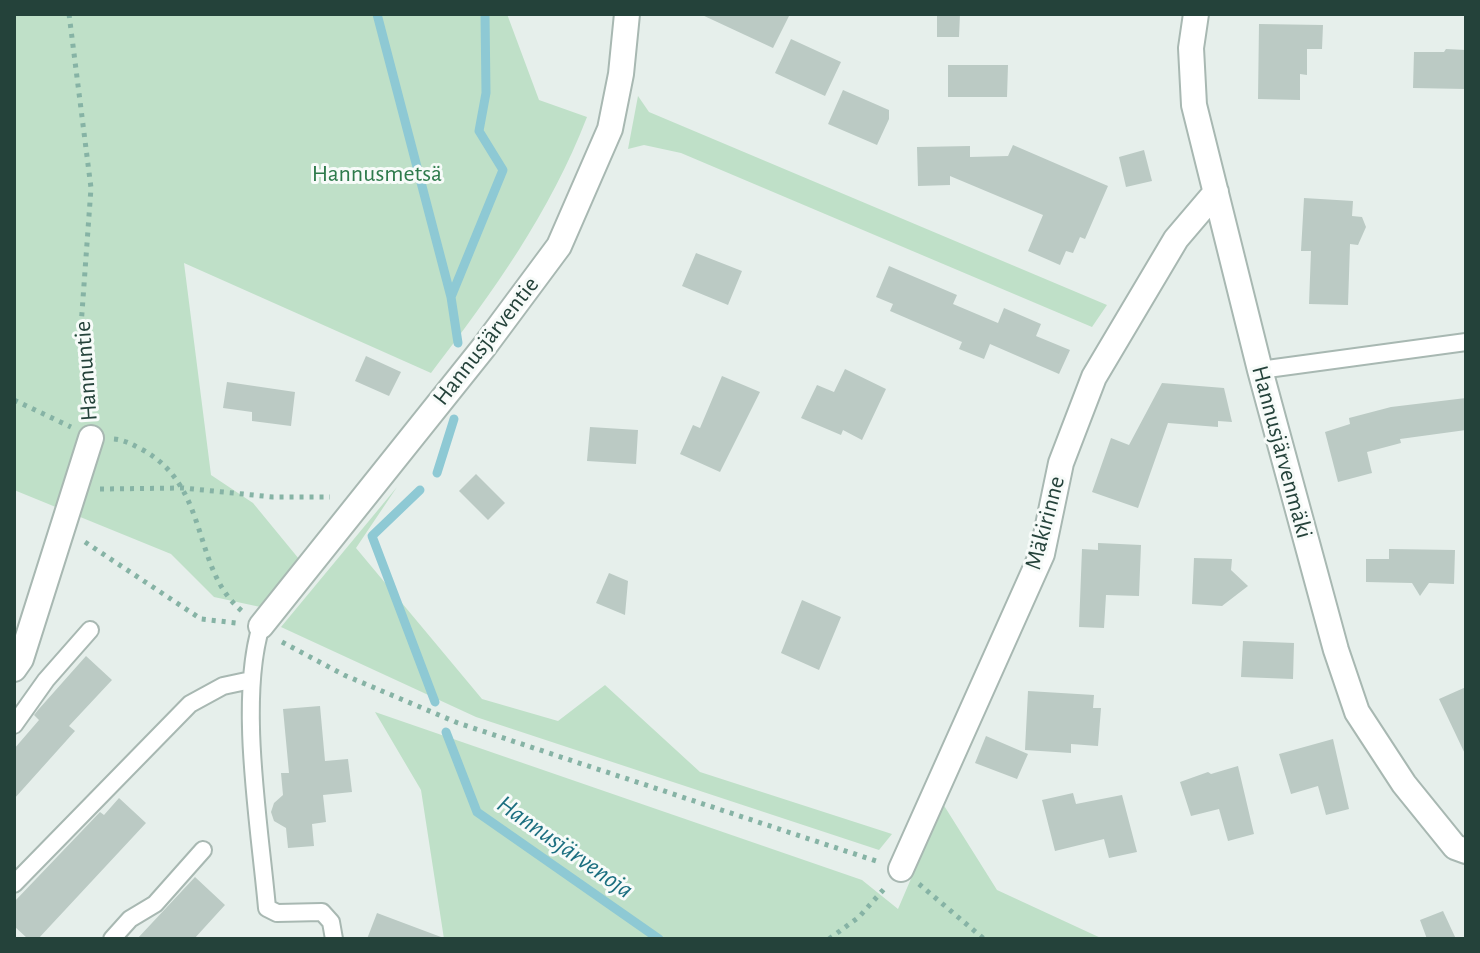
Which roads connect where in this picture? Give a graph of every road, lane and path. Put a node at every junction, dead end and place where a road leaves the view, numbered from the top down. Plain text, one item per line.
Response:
1 (69, 14) edge
2 (627, 14) edge
3 (1196, 14) edge
4 (1216, 192) junction
5 (1466, 342) edge
6 (1260, 370) junction
7 (14, 400) edge
8 (91, 438) junction
9 (183, 488) junction
10 (75, 490) junction
11 (363, 497) junction
12 (63, 527) junction
13 (261, 626) junction
14 (90, 630) dead end
15 (14, 669) edge
16 (251, 680) junction
17 (14, 725) edge
18 (203, 850) dead end
19 (1466, 851) edge
20 (901, 869) junction
21 (14, 884) edge
22 (112, 939) edge
23 (334, 939) edge
24 (829, 939) edge
25 (984, 939) edge

1 - 8 path, Hannuntie
2 - 11 street, Hannusjärventie
3 - 4 street, Hannusjärvenmäki
4 - 6 street, Hannusjärvenmäki
4 - 20 street, Mäkirinne
5 - 6 lane
6 - 19 street, Hannusjärvenmäki
7 - 8 path
8 - 9 path
8 - 10 street, Hannuntie
9 - 10 path
9 - 11 path
9 - 13 path
10 - 12 street, Hannuntie
11 - 13 street, Hannusjärventie
12 - 13 path
12 - 15 street, Hannuntie
13 - 16 lane
13 - 20 path
14 - 17 lane
16 - 21 lane
16 - 23 lane
18 - 22 lane
20 - 24 path
20 - 25 path

